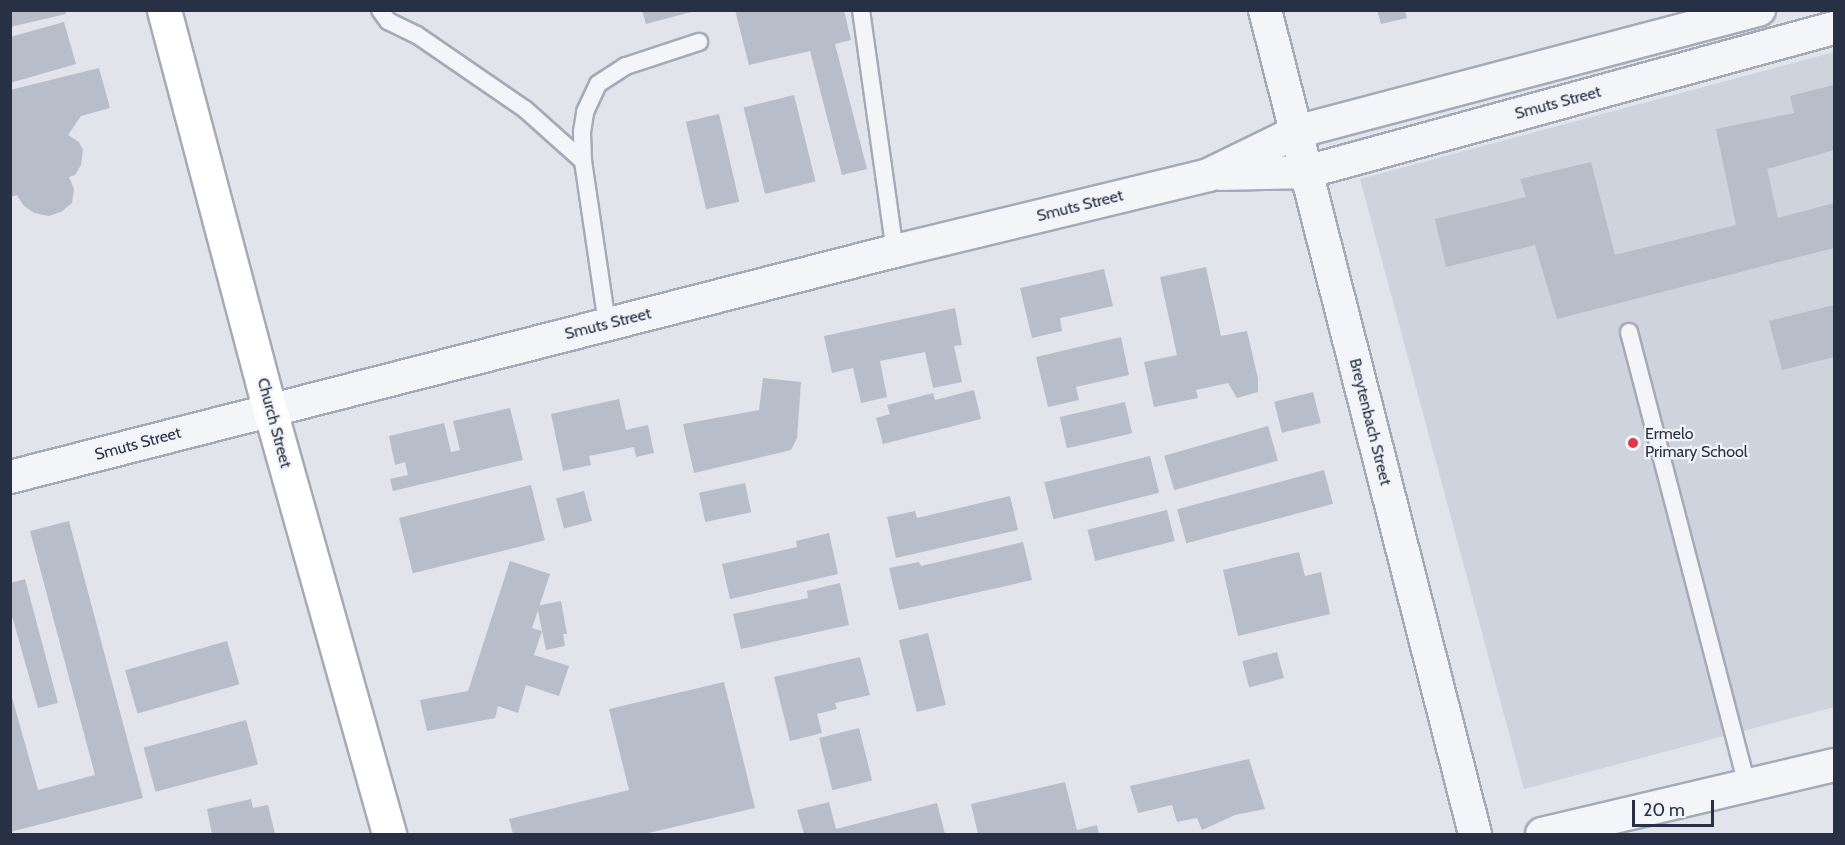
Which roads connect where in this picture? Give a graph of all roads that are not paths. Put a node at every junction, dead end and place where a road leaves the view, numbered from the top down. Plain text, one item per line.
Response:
1 (164, 10) edge
2 (380, 10) edge
3 (861, 10) edge
4 (1265, 10) edge
5 (1759, 10) edge
6 (1834, 28) edge
7 (699, 42) dead end
8 (1296, 132) junction
9 (583, 161) junction
10 (1306, 172) junction
11 (1208, 175) junction
12 (895, 251) junction
13 (607, 324) junction
14 (1629, 332) dead end
15 (270, 410) junction
16 (10, 477) edge
17 (1834, 765) edge
18 (1748, 788) junction
19 (389, 834) edge
20 (1475, 834) edge
21 (1542, 834) edge

1 - 15 highway, Church Street
2 - 9 lane
3 - 12 lane
4 - 8 street, Breytenbach Street
5 - 8 street, Smuts Street
6 - 10 street, Smuts Street
7 - 9 lane
8 - 10 street, Breytenbach Street
8 - 11 street, Smuts Street
9 - 13 lane
10 - 11 street, Smuts Street
10 - 20 street, Breytenbach Street
11 - 12 street, Smuts Street
12 - 13 street, Smuts Street
13 - 15 street, Smuts Street
14 - 18 lane
15 - 16 street, Smuts Street
15 - 19 highway, Church Street
17 - 18 street
18 - 21 street

